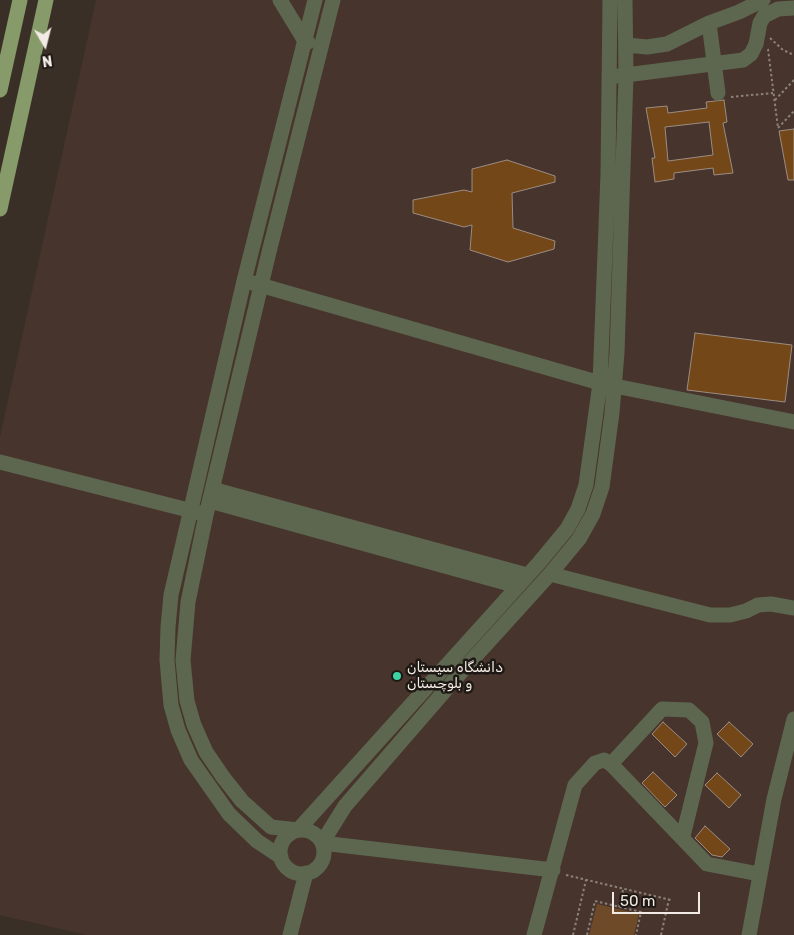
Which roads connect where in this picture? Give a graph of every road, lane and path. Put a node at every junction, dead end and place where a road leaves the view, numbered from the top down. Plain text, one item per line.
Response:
1 (20, 0) edge
2 (46, 0) edge
3 (280, 0) edge
4 (315, 0) edge
5 (333, 0) edge
6 (610, 0) edge
7 (625, 0) edge
8 (762, 0) edge
9 (794, 8) edge
10 (709, 23) junction
11 (305, 41) junction
12 (322, 44) junction
13 (626, 45) junction
14 (794, 55) edge
15 (714, 65) junction
16 (609, 76) junction
17 (626, 76) junction
18 (794, 80) edge
19 (0, 90) edge
20 (774, 93) junction
21 (721, 96) joint
22 (774, 101) junction
23 (794, 111) edge
24 (0, 209) edge
25 (244, 281) junction
26 (262, 286) junction
27 (608, 384) junction
28 (794, 422) edge
29 (0, 462) edge
30 (205, 504) junction
31 (578, 509) junction
32 (593, 514) junction
33 (550, 574) junction
34 (522, 581) junction
35 (794, 608) edge
36 (794, 719) edge
37 (611, 764) junction
38 (298, 830) junction
39 (683, 836) junction
40 (322, 843) junction
41 (281, 857) junction
42 (553, 871) junction
43 (306, 873) junction
44 (759, 874) junction
45 (586, 880) junction
46 (623, 889) junction
47 (619, 907) junction
48 (290, 935) edge
49 (534, 935) edge
50 (572, 935) edge
51 (587, 935) edge
52 (636, 935) edge
53 (661, 935) edge
54 (749, 935) edge

1 - 19 main road
2 - 24 main road
3 - 11 street
4 - 11 street
5 - 12 street
6 - 16 street
7 - 13 street
8 - 10 street
9 - 15 street
10 - 13 street
10 - 15 street
11 - 12 street
11 - 25 street
12 - 26 street
13 - 17 street
14 - 20 path
15 - 17 street
15 - 21 street
16 - 17 street
16 - 27 street
17 - 27 street
18 - 22 path
20 - 21 path
20 - 22 path
22 - 23 path
25 - 26 street
25 - 30 street
26 - 27 street
26 - 30 street
27 - 28 street
27 - 31 street
27 - 32 street
29 - 30 street
30 - 34 street
30 - 38 street
30 - 41 street
31 - 32 street
31 - 34 street
32 - 33 street
33 - 35 street
33 - 40 street
34 - 38 street
36 - 44 street
37 - 39 street
37 - 39 street
37 - 42 street
38 - 40 street
38 - 41 street
39 - 44 street
40 - 42 street
40 - 43 street
41 - 43 street
42 - 45 path
42 - 49 street
43 - 48 street
44 - 54 street
45 - 46 path
45 - 50 path
46 - 47 path
46 - 53 path
47 - 51 path
47 - 52 path

